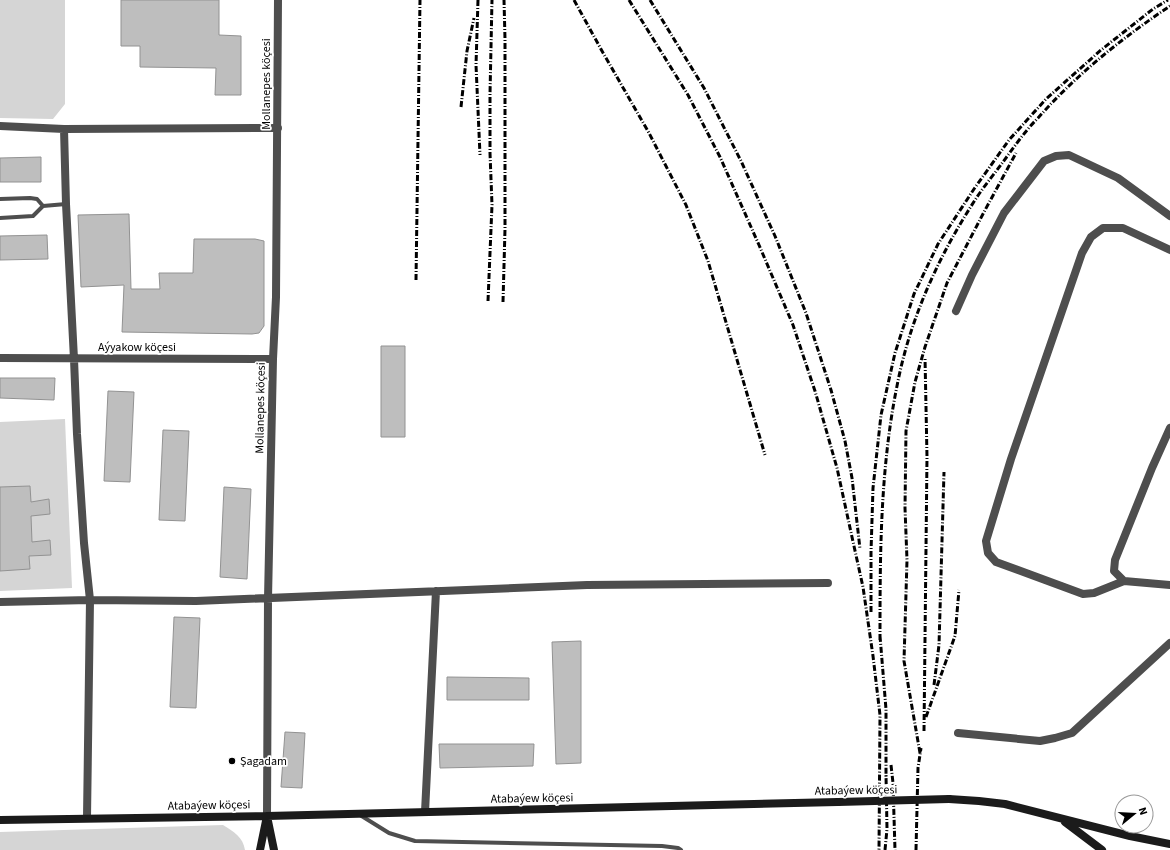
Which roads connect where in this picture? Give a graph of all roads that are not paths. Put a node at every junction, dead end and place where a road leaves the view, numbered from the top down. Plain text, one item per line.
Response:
1 (278, 0) edge
2 (0, 126) edge
3 (278, 128) junction
4 (64, 129) junction
5 (0, 199) edge
6 (66, 204) junction
7 (43, 206) junction
8 (1170, 216) edge
9 (0, 218) edge
10 (1170, 250) edge
11 (956, 310) dead end
12 (0, 358) edge
13 (74, 359) junction
14 (273, 359) junction
15 (1170, 428) edge
16 (1124, 581) junction
17 (828, 583) dead end
18 (1170, 585) edge
19 (436, 591) junction
20 (268, 599) junction
21 (90, 600) junction
22 (0, 602) edge
23 (1170, 643) edge
24 (958, 733) dead end
25 (425, 812) junction
26 (358, 814) junction
27 (267, 816) junction
28 (87, 818) junction
29 (0, 820) edge
30 (1063, 820) junction
31 (1170, 844) edge
32 (260, 850) edge
33 (274, 850) edge
34 (681, 850) edge
35 (1102, 850) edge

1 - 3 street, Mollanepes köçesi
2 - 4 street
3 - 4 street
3 - 14 street, Mollanepes köçesi
4 - 6 street
5 - 7 lane
6 - 7 lane
6 - 13 street
7 - 9 lane
8 - 11 street
10 - 16 street
12 - 13 street, Aýyakow köçesi
13 - 14 street, Aýyakow köçesi
13 - 21 street
14 - 20 street, Mollanepes köçesi
15 - 16 street
16 - 18 street
17 - 19 street
19 - 20 street
19 - 25 street
20 - 21 street
20 - 27 street, Mollanepes köçesi
21 - 22 street
21 - 28 street
23 - 24 street
25 - 26 main road, Atabaýew köçesi
25 - 30 main road, Atabaýew köçesi, bridge
26 - 27 main road, Atabaýew köçesi
26 - 34 lane
27 - 28 main road, Atabaýew köçesi
27 - 32 main road, Mollanepes köçesi
27 - 33 main road, Mollanepes köçesi
28 - 29 main road, Atabaýew köçesi
30 - 31 main road, Atabaýew köçesi
30 - 35 main road, Atabaýew köçesi

